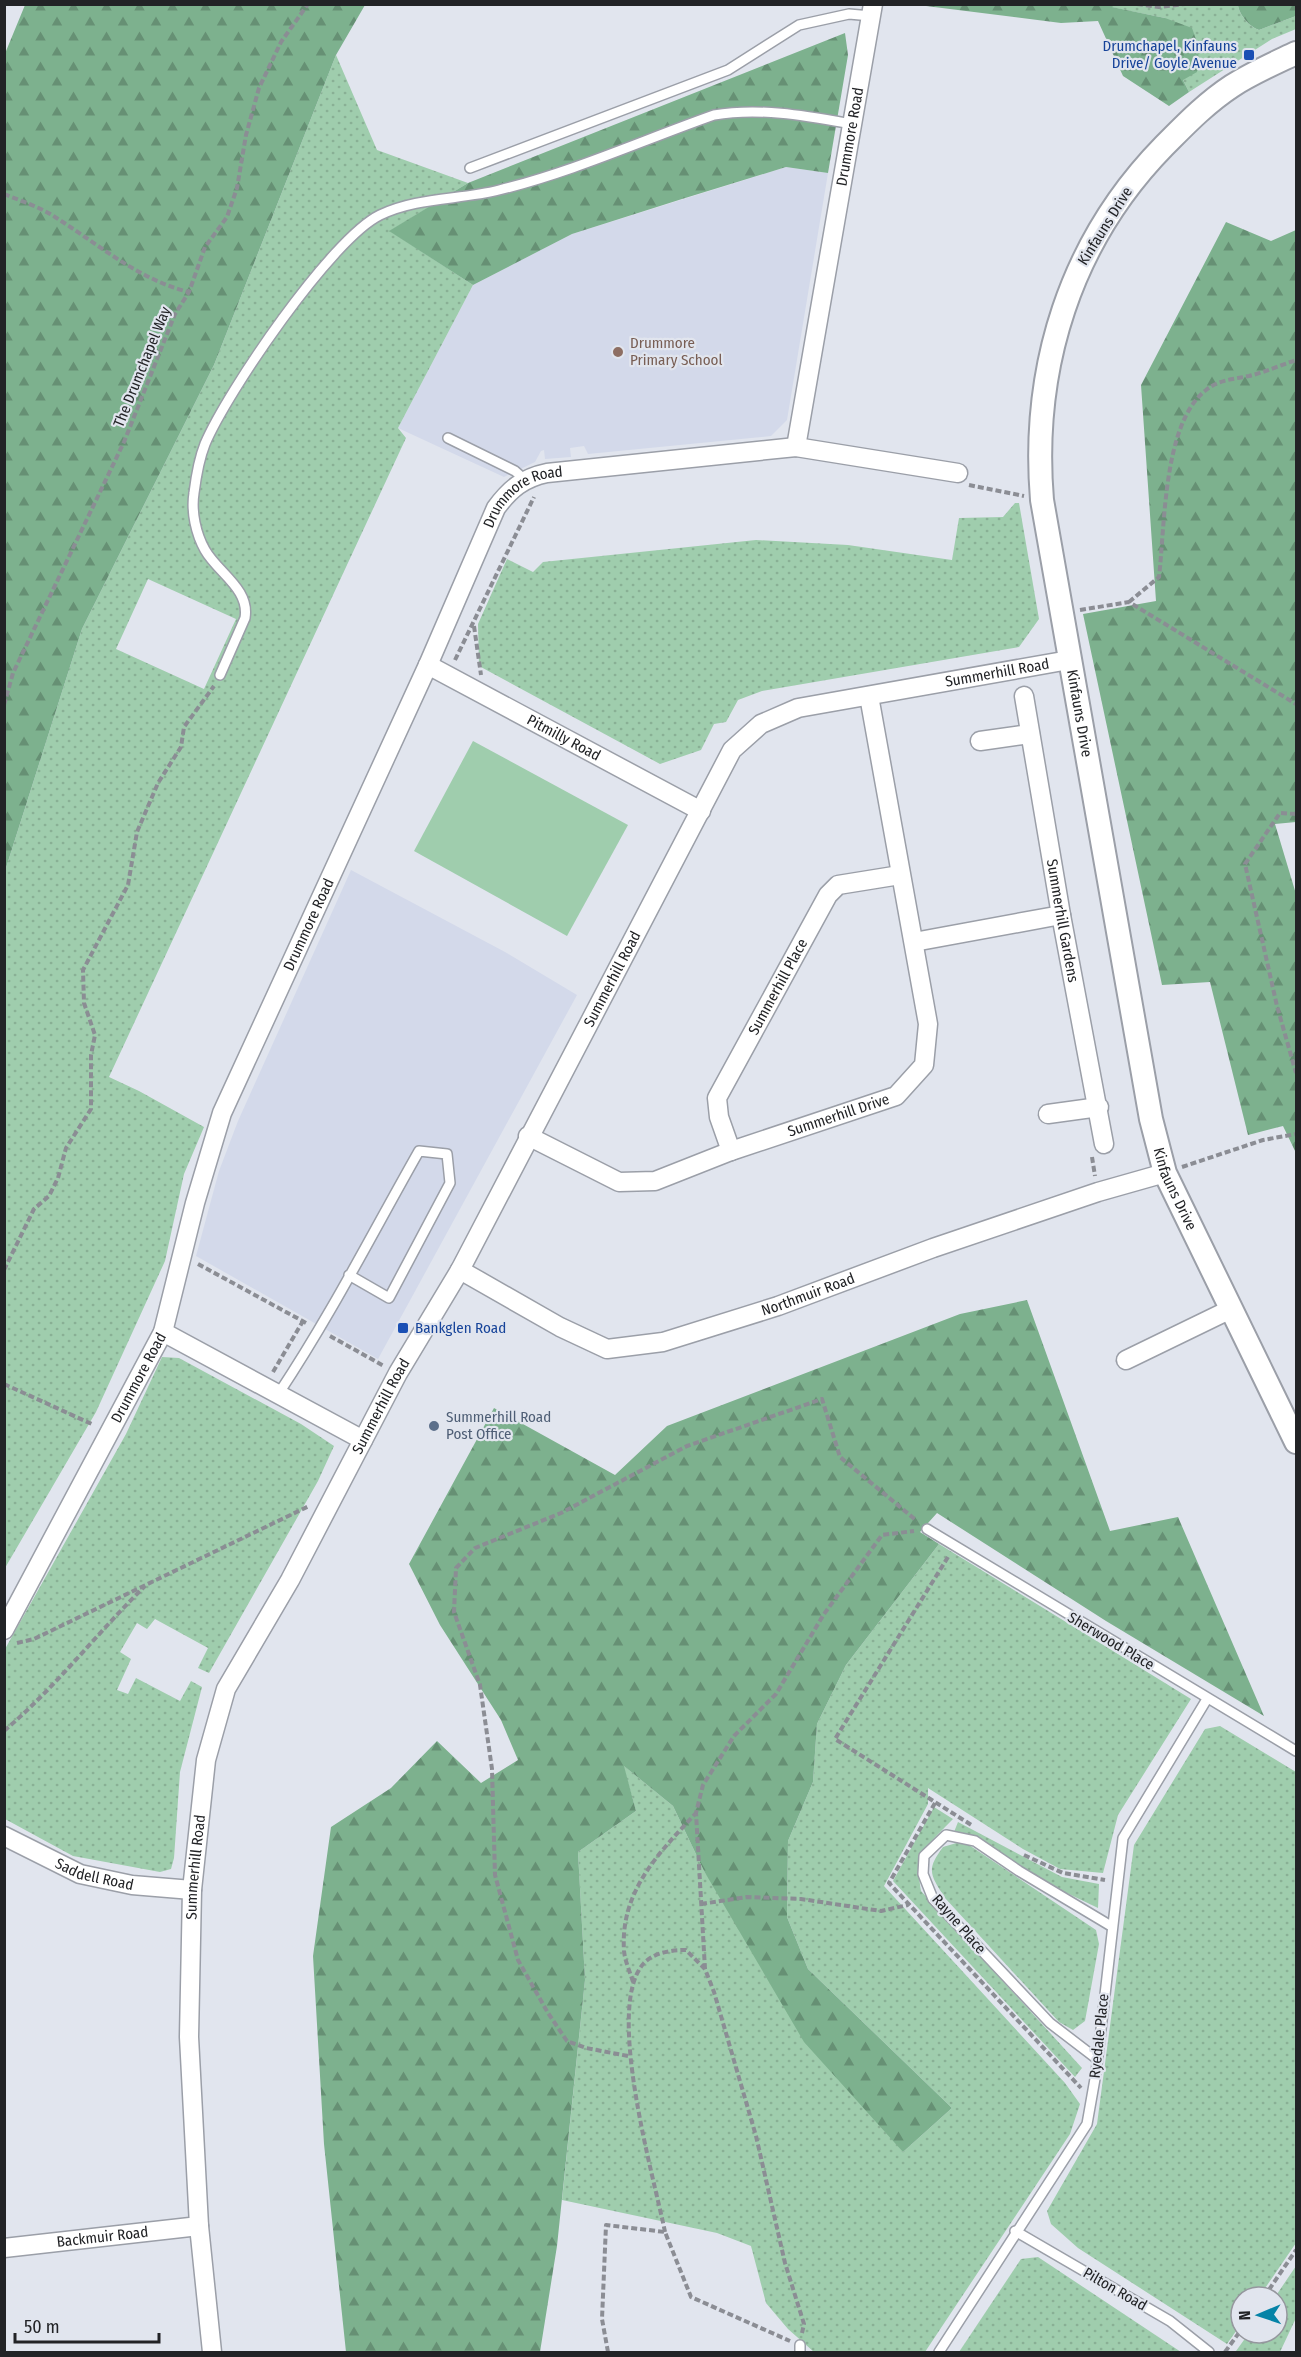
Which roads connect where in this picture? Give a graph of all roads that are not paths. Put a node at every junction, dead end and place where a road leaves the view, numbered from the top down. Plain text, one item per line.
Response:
1 (872, 10) edge
2 (1296, 53) edge
3 (852, 124) junction
4 (470, 168) dead end
5 (448, 438) dead end
6 (796, 447) junction
7 (958, 473) road end
8 (524, 479) junction
9 (1069, 660) junction
10 (428, 665) junction
11 (220, 675) road end
12 (869, 696) junction
13 (1024, 696) dead end
14 (1030, 734) junction
15 (980, 741) dead end
16 (701, 811) junction
17 (900, 875) junction
18 (1061, 915) junction
19 (914, 942) junction
20 (1099, 1107) junction
21 (1048, 1114) dead end
22 (528, 1136) junction
23 (1104, 1144) dead end
24 (731, 1151) junction
25 (1164, 1173) junction
26 (460, 1270) junction
27 (349, 1275) junction
28 (1229, 1310) junction
29 (163, 1332) junction
30 (1126, 1360) dead end
31 (272, 1389) junction
32 (363, 1440) junction
33 (1296, 1442) edge
34 (927, 1529) road end
35 (9, 1637) edge
36 (1207, 1699) junction
37 (1296, 1751) edge
38 (4, 1836) edge
39 (192, 1890) junction
40 (1111, 1926) junction
41 (1097, 2059) junction
42 (199, 2226) junction
43 (1015, 2231) junction
44 (4, 2248) edge
45 (213, 2352) edge
46 (939, 2352) edge
47 (1209, 2352) edge

1 - 3 street, Drummore Road
1 - 4 lane
2 - 9 street, Kinfauns Drive
3 - 6 street, Drummore Road
3 - 11 lane
5 - 8 lane
6 - 7 street, Drummore Road
6 - 8 street, Drummore Road
8 - 10 street, Drummore Road
9 - 12 street, Summerhill Road
9 - 25 street, Kinfauns Drive
10 - 16 street, Pitmilly Road
10 - 29 street, Drummore Road
12 - 16 street, Summerhill Road
12 - 17 street, Summerhill Drive
13 - 14 street, Summerhill Gardens
14 - 15 street
14 - 18 street, Summerhill Gardens
16 - 22 street, Summerhill Road
17 - 19 street, Summerhill Drive
17 - 24 street, Summerhill Place
18 - 19 street
18 - 20 street, Summerhill Gardens
19 - 24 street, Summerhill Drive
20 - 21 street
20 - 23 street, Summerhill Gardens
22 - 24 street, Summerhill Drive
22 - 26 street, Summerhill Road
25 - 26 street, Northmuir Road
25 - 28 street, Kinfauns Drive
26 - 32 street, Summerhill Road
27 - 27 lane
27 - 31 lane
28 - 30 street
28 - 33 street, Kinfauns Drive
29 - 31 street
29 - 35 street, Drummore Road
31 - 32 street
32 - 39 street, Summerhill Road
34 - 36 lane, Sherwood Place
36 - 37 lane, Sherwood Place
36 - 40 lane, Ryedale Place
38 - 39 street, Saddell Road
39 - 42 street, Summerhill Road
40 - 41 lane, Ryedale Place
40 - 41 lane, Rayne Place
41 - 43 lane, Ryedale Place
42 - 44 street, Backmuir Road
42 - 45 street, Summerhill Road
43 - 46 lane, Ryedale Place
43 - 47 lane, Pilton Road

